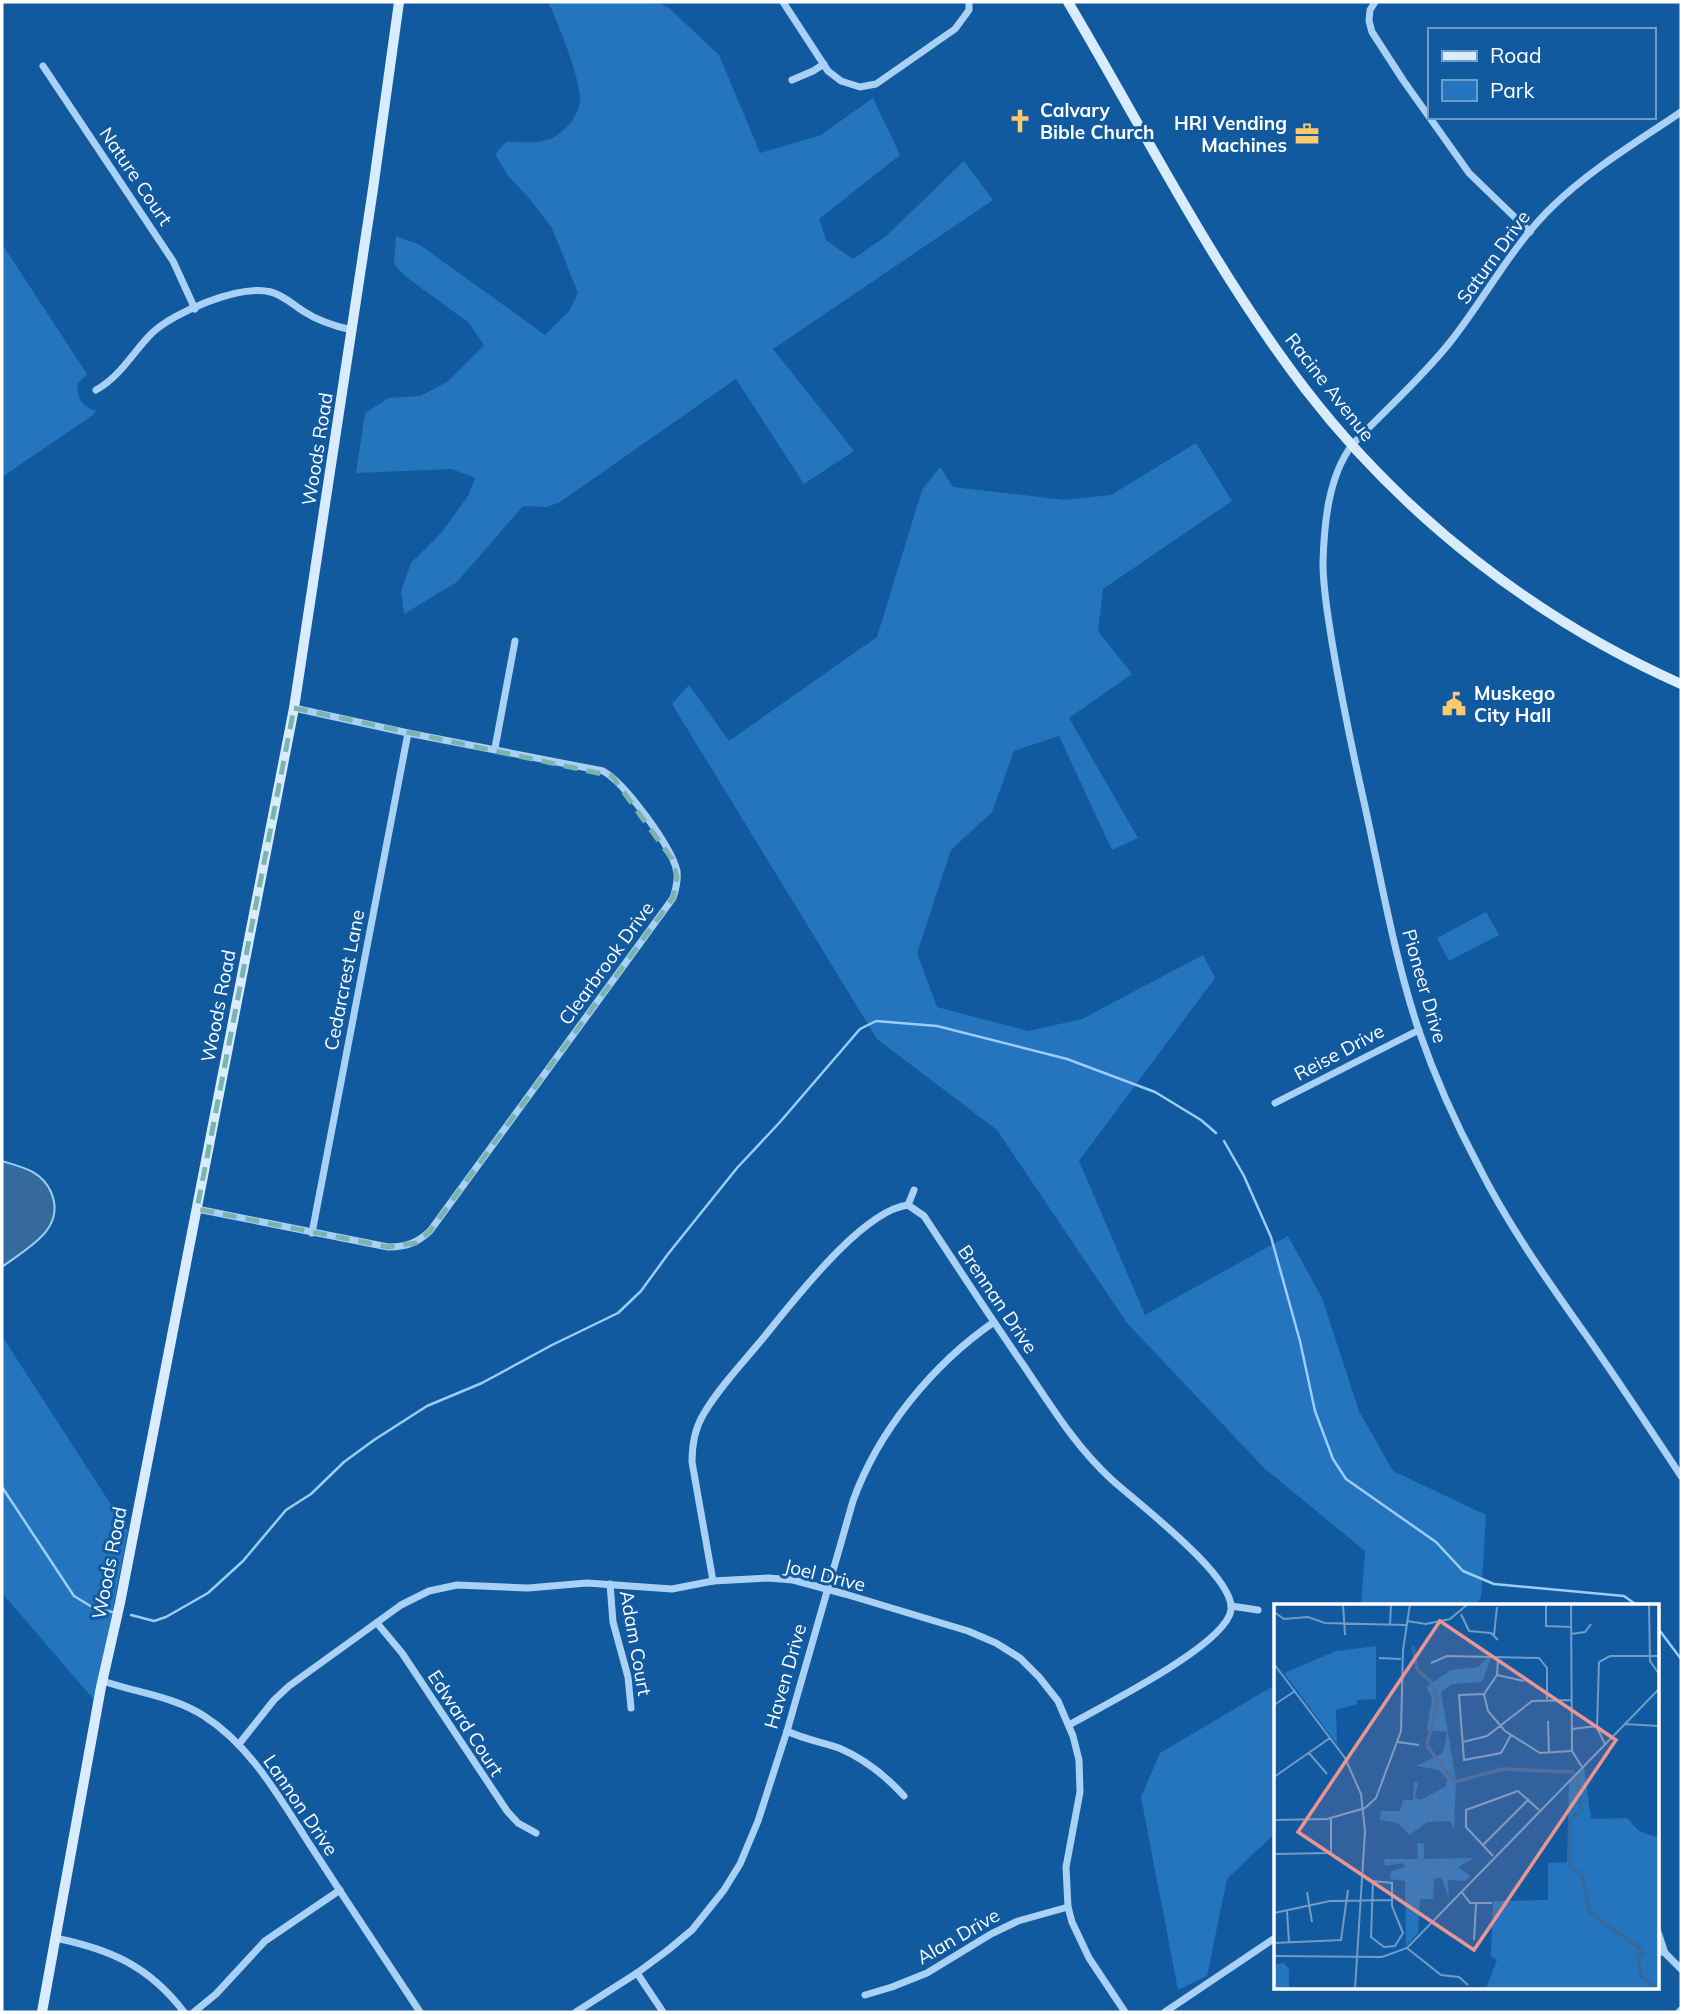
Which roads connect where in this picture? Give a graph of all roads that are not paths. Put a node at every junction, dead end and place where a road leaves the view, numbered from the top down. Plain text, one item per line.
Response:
1 (399, 2) edge
2 (783, 2) edge
3 (969, 2) edge
4 (1068, 2) edge
5 (1375, 2) edge
6 (824, 64) junction
7 (43, 66) dead end
8 (792, 80) dead end
9 (1681, 112) edge
10 (1428, 116) edge
11 (1430, 119) edge
12 (1530, 232) junction
13 (195, 309) junction
14 (352, 330) junction
15 (96, 390) dead end
16 (1352, 445) junction
17 (515, 640) dead end
18 (1681, 684) edge
19 (295, 708) junction
20 (408, 733) junction
21 (495, 748) junction
22 (1419, 1030) junction
23 (1275, 1103) dead end
24 (914, 1190) dead end
25 (908, 1205) junction
26 (197, 1209) junction
27 (312, 1233) junction
28 (994, 1322) junction
29 (1681, 1476) edge
30 (713, 1581) junction
31 (610, 1584) junction
32 (827, 1589) junction
33 (1231, 1606) junction
34 (1258, 1610) dead end
35 (377, 1623) junction
36 (103, 1681) junction
37 (631, 1708) dead end
38 (1069, 1725) junction
39 (787, 1731) junction
40 (239, 1744) junction
41 (904, 1796) dead end
42 (536, 1833) dead end
43 (340, 1890) junction
44 (1068, 1907) junction
45 (1658, 1934) edge
46 (55, 1938) junction
47 (1274, 1939) edge
48 (1661, 1952) edge
49 (1681, 1969) edge
50 (637, 1973) junction
51 (864, 1994) dead end
52 (42, 2012) edge
53 (184, 2012) edge
54 (194, 2012) edge
55 (420, 2012) edge
56 (576, 2012) edge
57 (663, 2012) edge
58 (1125, 2012) edge
59 (1166, 2012) edge

1 - 14 street, Woods Road
2 - 6 street
3 - 6 street
4 - 16 street, Racine Avenue
5 - 10 street
6 - 8 street
7 - 13 street, Nature Court
9 - 12 street, Saturn Drive
11 - 12 street
12 - 16 street, Saturn Drive
13 - 14 street
13 - 15 street
14 - 19 street, Woods Road
16 - 18 street, Racine Avenue
16 - 22 street, Pioneer Drive
17 - 21 street
19 - 20 street, Clearbrook Drive
19 - 26 street, Woods Road
20 - 21 street, Clearbrook Drive
20 - 27 street, Cedarcrest Lane
21 - 27 street, Clearbrook Drive
22 - 23 street, Reise Drive
22 - 29 street, Pioneer Drive
24 - 25 street
25 - 28 street, Brennan Drive
25 - 30 street
26 - 27 street, Clearbrook Drive
26 - 36 street, Woods Road
28 - 32 street, Haven Drive
28 - 33 street, Brennan Drive
30 - 31 street, Joel Drive
30 - 32 street, Joel Drive
31 - 35 street, Joel Drive
31 - 37 street, Adam Court
32 - 38 street, Joel Drive
32 - 39 street, Haven Drive
33 - 34 street
33 - 38 street
35 - 40 street, Joel Drive
35 - 42 street, Edward Court
36 - 40 street, Lannon Drive
36 - 46 street, Woods Road
38 - 44 street, Joel Drive
39 - 41 street
39 - 50 street, Haven Drive
40 - 43 street, Lannon Drive
43 - 54 street
43 - 55 street, Lannon Drive
44 - 51 street, Alan Drive
44 - 58 street, Joel Drive
45 - 48 street
46 - 52 street, Woods Road
46 - 53 street
47 - 59 street
48 - 49 street
50 - 56 street, Haven Drive
50 - 57 street

